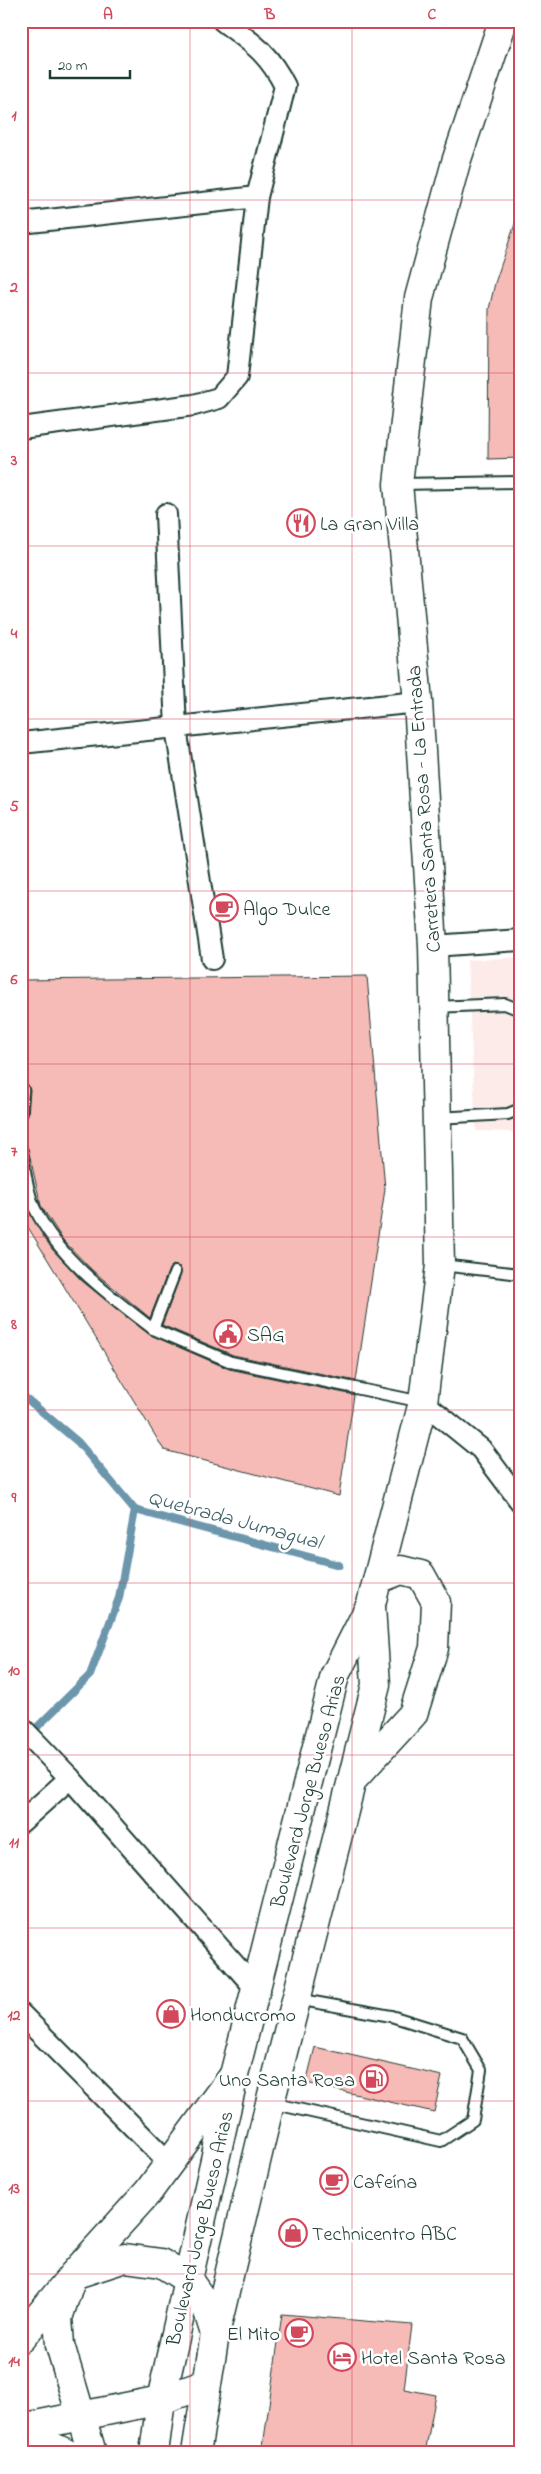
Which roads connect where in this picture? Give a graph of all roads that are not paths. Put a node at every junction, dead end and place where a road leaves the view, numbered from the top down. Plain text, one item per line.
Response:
1 (223, 21) edge
2 (503, 21) edge
3 (257, 197) junction
4 (21, 223) edge
5 (21, 428) edge
6 (520, 482) edge
7 (398, 484) junction
8 (166, 514) dead end
9 (418, 702) junction
10 (176, 728) junction
11 (21, 743) edge
12 (520, 940) edge
13 (433, 946) junction
14 (212, 959) dead end
15 (434, 1007) junction
16 (520, 1010) edge
17 (24, 1089) dead end
18 (520, 1109) edge
19 (21, 1115) edge
20 (437, 1118) junction
21 (21, 1149) edge
22 (440, 1265) junction
23 (175, 1272) dead end
24 (520, 1274) edge
25 (152, 1329) junction
26 (423, 1402) junction
27 (520, 1501) edge
28 (375, 1592) junction
29 (21, 1727) edge
30 (70, 1778) junction
31 (352, 1779) junction
32 (21, 1822) edge
33 (256, 1989) junction
34 (296, 1999) junction
35 (21, 2014) edge
36 (234, 2075) junction
37 (270, 2103) junction
38 (169, 2163) junction
39 (72, 2276) junction
40 (188, 2280) junction
41 (23, 2331) edge
42 (215, 2334) junction
43 (206, 2384) junction
44 (161, 2400) junction
45 (82, 2416) junction
46 (21, 2428) edge
47 (21, 2436) edge
48 (66, 2453) edge
49 (92, 2453) edge
50 (154, 2453) edge
51 (196, 2453) edge

1 - 3 street
2 - 7 main road, Carretera Santa Rosa - La Entrada
3 - 4 street
3 - 5 street
6 - 7 lane
7 - 9 main road, Carretera Santa Rosa - La Entrada
8 - 10 street
9 - 10 street
9 - 13 main road, Carretera Santa Rosa - La Entrada
10 - 11 street
10 - 14 street
12 - 13 street
13 - 15 main road, Carretera Santa Rosa - La Entrada
15 - 16 lane
15 - 20 main road, Carretera Santa Rosa - La Entrada
17 - 19 lane
18 - 20 lane
20 - 22 main road, Carretera Santa Rosa - La Entrada
21 - 25 lane
22 - 24 lane
22 - 26 main road, Carretera Santa Rosa - La Entrada
23 - 25 lane
25 - 26 lane
26 - 27 street
26 - 28 main road, Carretera Santa Rosa - La Entrada
28 - 31 main road, Boulevard Jorge Bueso Arias
28 - 31 main road
28 - 33 main road, Boulevard Jorge Bueso Arias
29 - 30 street
30 - 32 street
30 - 33 street
31 - 34 main road, Boulevard Jorge Bueso Arias
33 - 36 main road, Boulevard Jorge Bueso Arias
34 - 37 main road, Boulevard Jorge Bueso Arias
34 - 37 lane
35 - 38 street
36 - 38 main road
36 - 40 main road, Boulevard Jorge Bueso Arias
37 - 42 main road, Boulevard Jorge Bueso Arias
38 - 39 main road
39 - 40 main road
39 - 41 main road
39 - 45 main road
40 - 42 main road
40 - 44 main road, Boulevard Jorge Bueso Arias
42 - 43 main road, Boulevard Jorge Bueso Arias
43 - 44 main road
43 - 51 main road, Boulevard Jorge Bueso Arias
44 - 45 main road
44 - 50 main road, Boulevard Jorge Bueso Arias
45 - 46 main road
45 - 49 main road
47 - 48 main road

